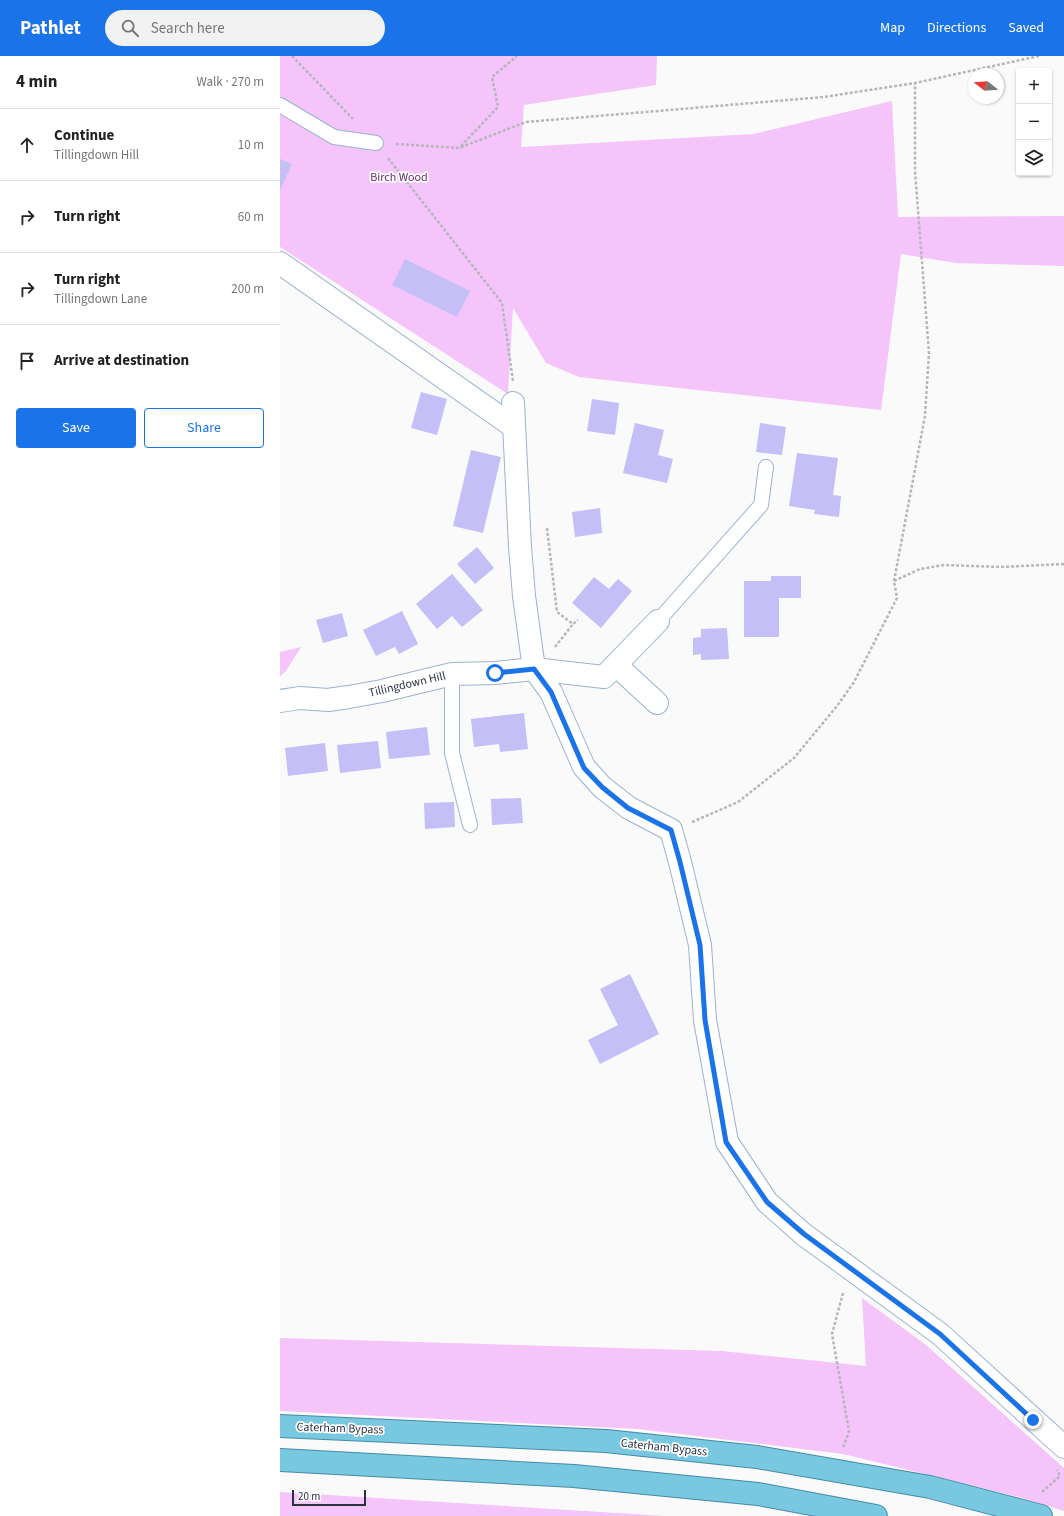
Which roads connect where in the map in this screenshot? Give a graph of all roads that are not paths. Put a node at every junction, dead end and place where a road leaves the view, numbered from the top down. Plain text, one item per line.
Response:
1 (280, 105) edge
2 (376, 143) road end
3 (280, 263) edge
4 (513, 402) road end
5 (514, 427) junction
6 (766, 467) dead end
7 (658, 621) joint
8 (616, 665) junction
9 (534, 669) junction
10 (452, 674) junction
11 (280, 701) edge
12 (657, 703) dead end
13 (470, 825) dead end
14 (280, 1426) edge
15 (1064, 1447) edge
16 (280, 1460) edge
17 (876, 1516) edge
18 (1041, 1516) edge

1 - 2 lane
3 - 5 street
4 - 5 street
5 - 9 street
6 - 7 lane
7 - 8 street
8 - 9 street, Tillingdown Hill
8 - 12 street
9 - 10 street, Tillingdown Hill
9 - 15 street
10 - 11 street, Tillingdown Hill
10 - 13 lane
14 - 18 highway, Caterham Bypass
16 - 17 highway

